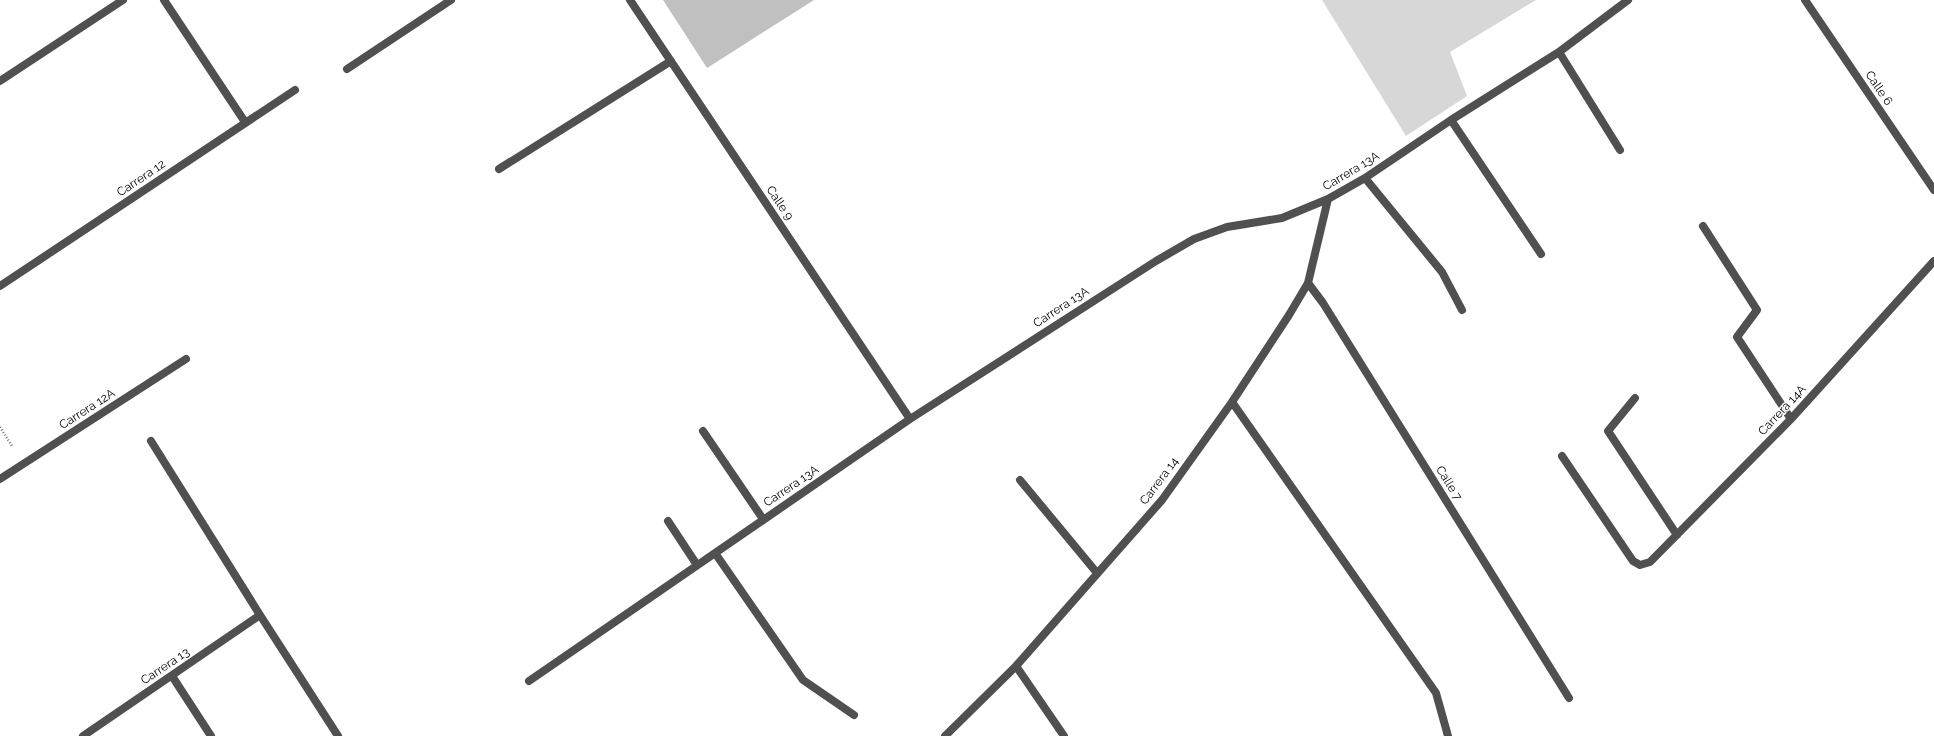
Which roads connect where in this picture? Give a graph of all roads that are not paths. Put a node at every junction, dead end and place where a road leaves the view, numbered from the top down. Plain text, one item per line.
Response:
1 (122, 0) edge
2 (164, 0) edge
3 (451, 0) edge
4 (630, 0) edge
5 (1628, 0) edge
6 (1805, 0) edge
7 (1559, 52) junction
8 (671, 61) junction
9 (347, 69) dead end
10 (0, 81) edge
11 (295, 90) dead end
12 (1451, 120) junction
13 (245, 122) junction
14 (1620, 150) dead end
15 (499, 169) dead end
16 (1365, 178) junction
17 (1934, 190) edge
18 (1328, 199) junction
19 (1703, 226) dead end
20 (1541, 254) dead end
21 (1934, 261) edge
22 (1308, 283) junction
23 (0, 286) edge
24 (1462, 310) dead end
25 (186, 359) dead end
26 (1635, 398) dead end
27 (1232, 402) junction
28 (910, 419) junction
29 (1791, 419) junction
30 (703, 432) dead end
31 (152, 441) dead end
32 (1562, 456) dead end
33 (0, 478) edge
34 (1020, 480) dead end
35 (763, 519) junction
36 (668, 521) dead end
37 (1677, 535) junction
38 (715, 553) junction
39 (697, 565) junction
40 (1097, 573) junction
41 (260, 615) junction
42 (1016, 666) junction
43 (172, 676) junction
44 (529, 681) dead end
45 (1569, 698) dead end
46 (854, 715) dead end
47 (88, 734) edge
48 (210, 736) edge
49 (338, 736) edge
50 (945, 736) edge
51 (1064, 736) edge
52 (1448, 736) edge

1 - 10 street
2 - 13 street
3 - 9 street
4 - 8 street, Calle 9
5 - 7 street, Carrera 13A
6 - 17 street, Calle 6
7 - 12 street, Carrera 13A
7 - 14 street
8 - 15 street
8 - 28 street, Calle 9
11 - 13 street, Carrera 12
12 - 16 street, Carrera 13A
12 - 20 street
13 - 23 street, Carrera 12
16 - 18 street, Carrera 13A
16 - 24 street
18 - 22 street, Carrera 14
18 - 28 street, Carrera 13A
19 - 29 street
21 - 29 street, Carrera 14A
22 - 27 street, Carrera 14
22 - 45 street, Calle 7
25 - 33 street, Carrera 12A
26 - 37 street
27 - 40 street, Carrera 14
27 - 52 street
28 - 35 street, Carrera 13A
29 - 37 street, Carrera 14A
30 - 35 street
31 - 41 street
32 - 37 street, Carrera 14A
34 - 40 street
35 - 38 street, Carrera 13A
36 - 39 street
38 - 39 street, Carrera 13A
38 - 46 street
39 - 44 street, Carrera 13A
40 - 42 street, Carrera 14
41 - 43 street, Carrera 13
41 - 49 street
42 - 50 street, Carrera 14
42 - 51 street
43 - 47 street, Carrera 13
43 - 48 street

